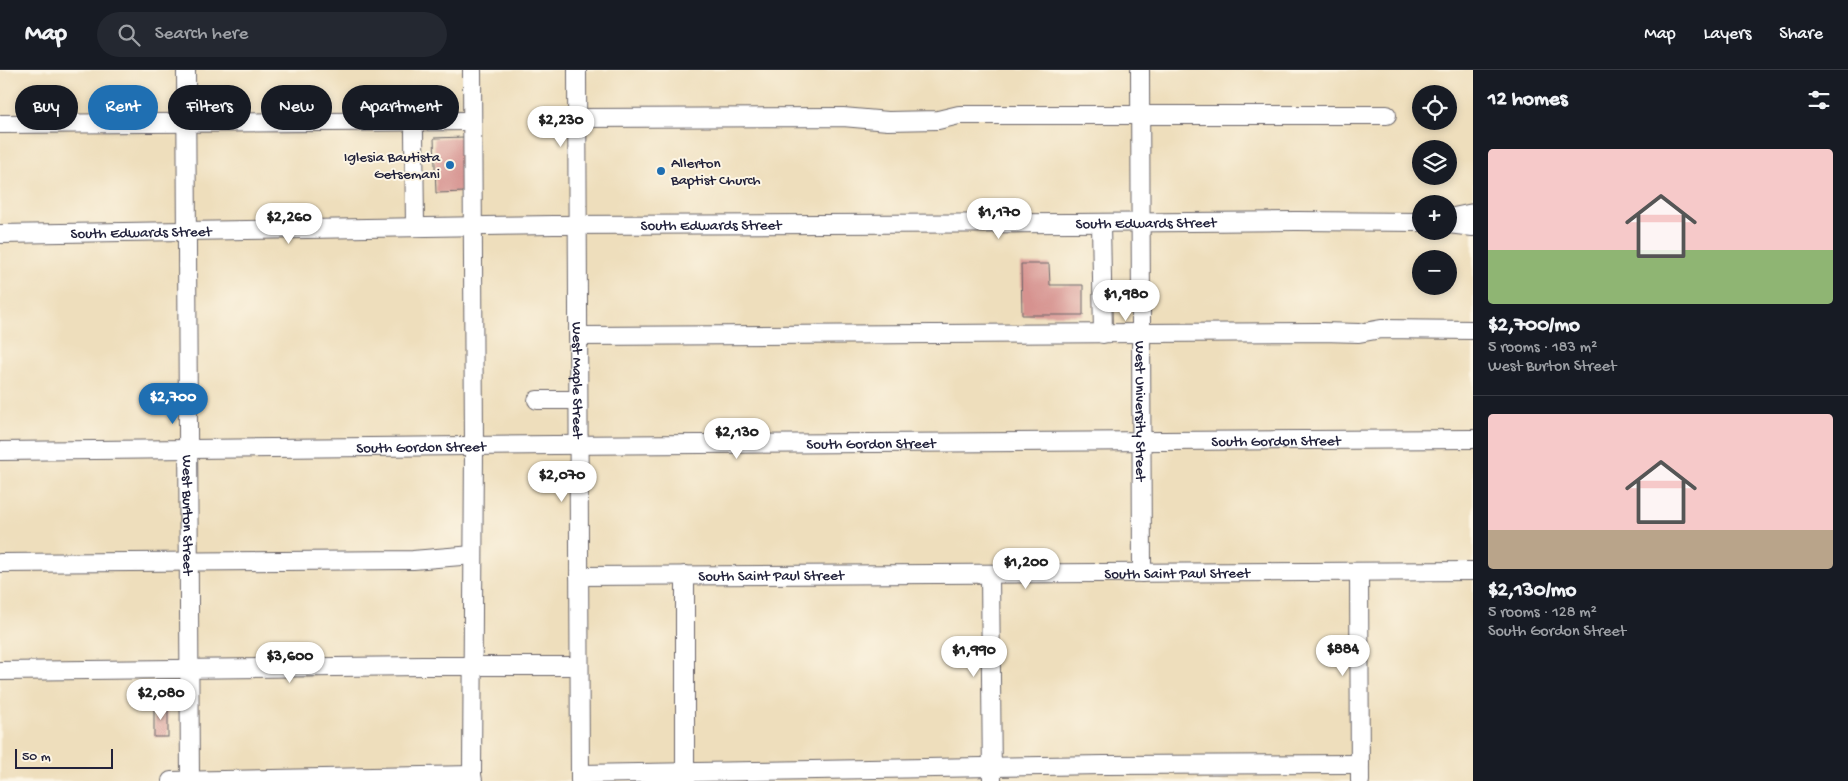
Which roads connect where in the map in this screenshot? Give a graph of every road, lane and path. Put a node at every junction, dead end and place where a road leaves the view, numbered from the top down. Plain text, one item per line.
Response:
1 (186, 70) edge
2 (472, 70) edge
3 (577, 70) edge
4 (1140, 70) edge
5 (186, 85) edge
6 (1140, 115) junction
7 (1387, 115) dead end
8 (577, 118) junction
9 (472, 121) junction
10 (168, 122) edge
11 (251, 122) edge
12 (0, 124) edge
13 (186, 130) edge
14 (414, 132) dead end
15 (1473, 213) edge
16 (1457, 216) edge
17 (1141, 222) junction
18 (1412, 222) edge
19 (1101, 223) junction
20 (577, 225) junction
21 (1457, 225) edge
22 (473, 226) junction
23 (415, 227) junction
24 (1473, 227) edge
25 (186, 231) junction
26 (0, 234) edge
27 (1032, 324) dead end
28 (1103, 329) junction
29 (1473, 330) edge
30 (1142, 334) junction
31 (578, 336) junction
32 (537, 400) dead end
33 (578, 400) junction
34 (1473, 439) edge
35 (1142, 442) junction
36 (578, 445) junction
37 (474, 446) junction
38 (189, 449) junction
39 (0, 451) edge
40 (474, 555) junction
41 (190, 562) junction
42 (0, 563) edge
43 (1473, 571) edge
44 (1359, 572) junction
45 (1142, 573) junction
46 (990, 574) junction
47 (579, 576) junction
48 (685, 576) junction
49 (473, 666) junction
50 (580, 666) junction
51 (190, 669) junction
52 (0, 671) edge
53 (1360, 773) edge
54 (992, 774) edge
55 (685, 776) edge
56 (580, 777) edge
57 (473, 778) edge
58 (170, 781) edge
59 (190, 781) edge

1 - 5 street, West Burton Street
2 - 9 street
3 - 8 street, West Maple Street
4 - 6 street, West University Street
6 - 7 street
6 - 8 street
6 - 17 street, West University Street
8 - 20 street, West Maple Street
9 - 11 street
9 - 22 street
10 - 12 street
13 - 25 street, West Burton Street
14 - 23 street
15 - 16 street
17 - 18 street, South Edwards Street
17 - 19 street, South Edwards Street
17 - 30 street, West University Street
19 - 20 street, South Edwards Street
19 - 28 street
20 - 22 street, South Edwards Street
20 - 31 street, West Maple Street
21 - 24 street
22 - 23 street, South Edwards Street
22 - 37 street
23 - 25 street, South Edwards Street
25 - 26 street, South Edwards Street
25 - 38 street, West Burton Street
27 - 28 street
28 - 30 street
28 - 31 street
29 - 30 street
30 - 35 street, West University Street
31 - 33 street, West Maple Street
32 - 33 street
33 - 36 street, West Maple Street
34 - 35 street, South Gordon Street
35 - 36 street, South Gordon Street
35 - 45 street, West University Street
36 - 37 street, South Gordon Street
36 - 47 street, West Maple Street
37 - 38 street, South Gordon Street
37 - 40 street
38 - 39 street, South Gordon Street
38 - 41 street, West Burton Street
40 - 41 street
40 - 49 street
41 - 42 street
41 - 51 street, West Burton Street
43 - 44 street, South Saint Paul Street
44 - 45 street, South Saint Paul Street
44 - 53 street
45 - 46 street, South Saint Paul Street
46 - 48 street, South Saint Paul Street
46 - 54 street
47 - 48 street, South Saint Paul Street
47 - 50 street, West Maple Street
48 - 55 street
49 - 50 street
49 - 51 street
49 - 57 street
50 - 56 street, West Maple Street
51 - 52 street
51 - 59 street, West Burton Street
53 - 54 street
54 - 55 street
55 - 56 street
57 - 59 street
58 - 59 street

